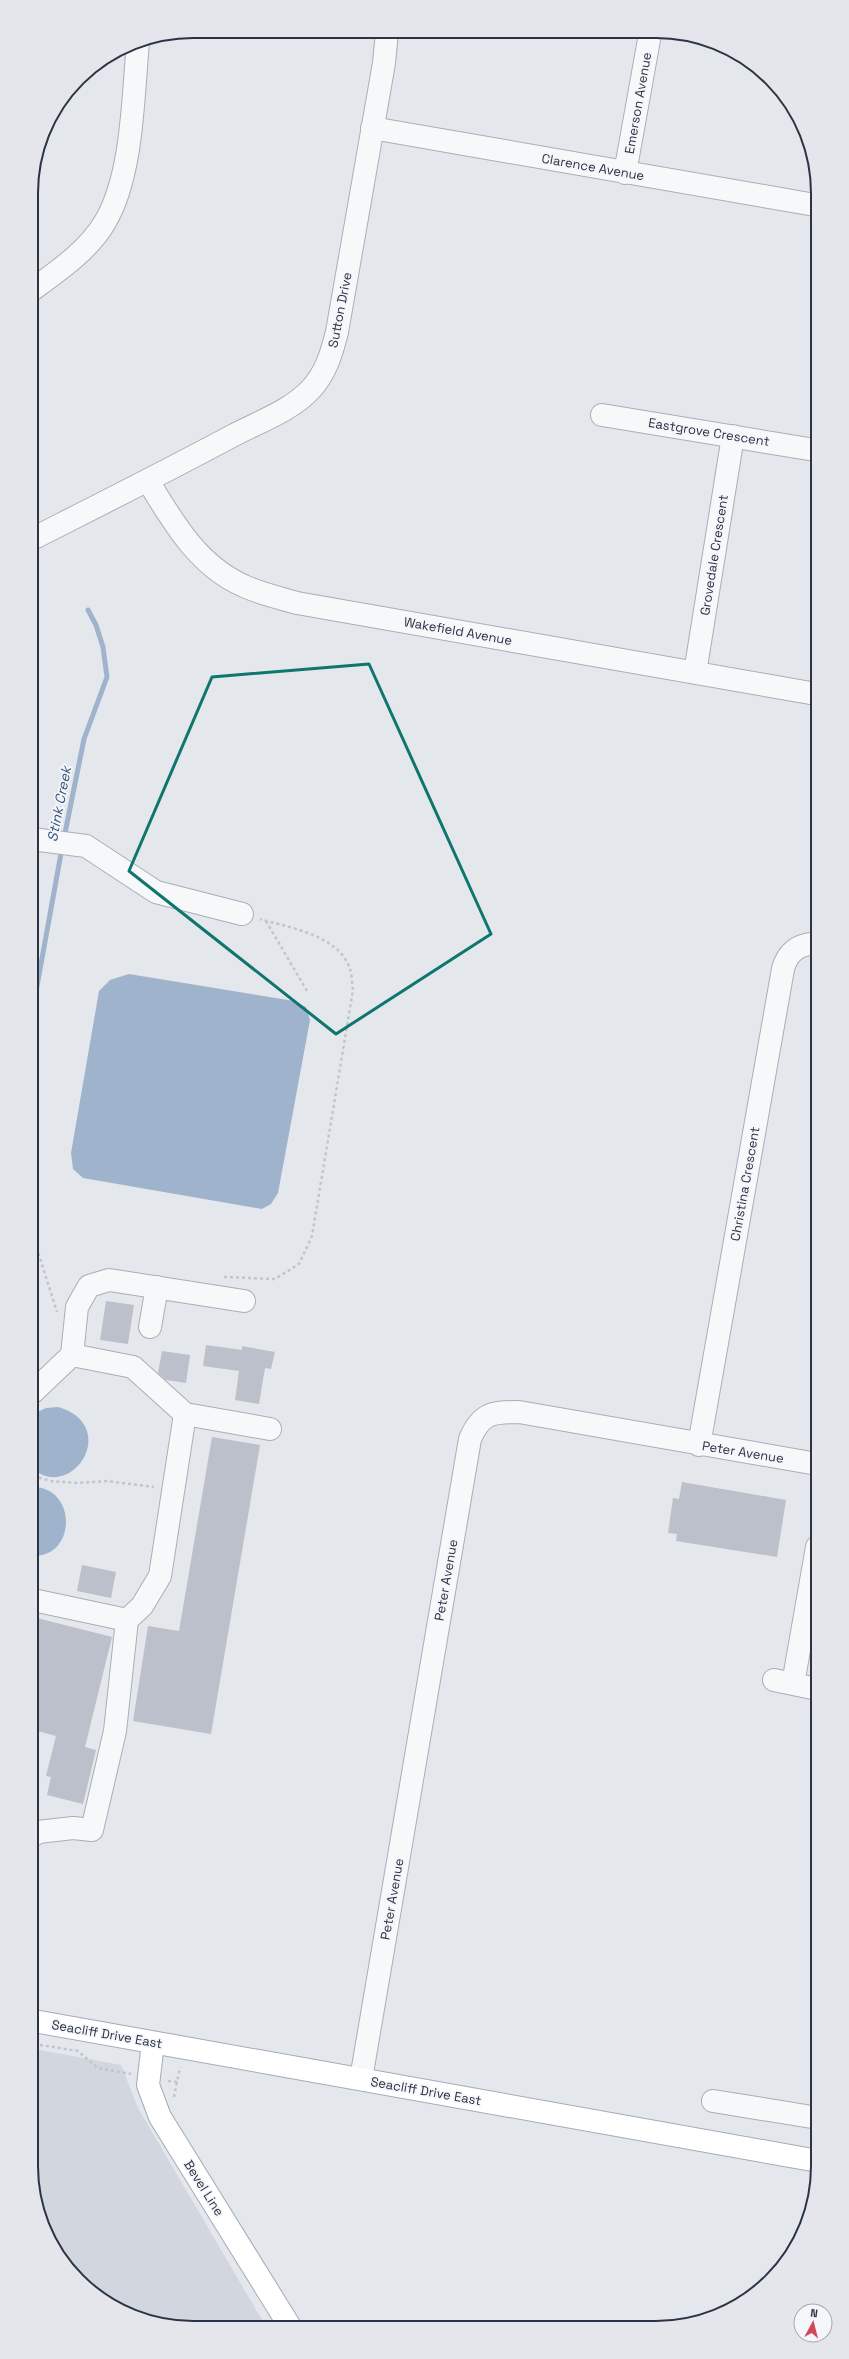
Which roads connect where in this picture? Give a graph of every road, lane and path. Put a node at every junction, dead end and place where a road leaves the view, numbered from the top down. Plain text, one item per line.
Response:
1 (386, 38) edge
2 (649, 38) edge
3 (137, 48) edge
4 (372, 128) junction
5 (625, 173) junction
6 (811, 204) edge
7 (38, 285) edge
8 (602, 415) dead end
9 (733, 436) junction
10 (811, 449) edge
11 (148, 481) junction
12 (38, 536) edge
13 (695, 673) junction
14 (811, 693) edge
15 (41, 840) edge
16 (242, 914) joint
17 (265, 920) junction
18 (811, 945) edge
19 (307, 991) dead end
20 (38, 1253) edge
21 (221, 1277) dead end
22 (157, 1287) junction
23 (244, 1301) dead end
24 (75, 1326) junction
25 (150, 1326) dead end
26 (72, 1355) junction
27 (38, 1387) edge
28 (185, 1414) junction
29 (270, 1429) dead end
30 (699, 1445) junction
31 (811, 1463) edge
32 (38, 1477) edge
33 (172, 1489) junction
34 (811, 1571) edge
35 (38, 1601) edge
36 (127, 1620) junction
37 (811, 1688) edge
38 (38, 1832) edge
39 (38, 2022) edge
40 (153, 2043) junction
41 (38, 2045) edge
42 (149, 2077) junction
43 (361, 2079) junction
44 (177, 2082) dead end
45 (713, 2101) dead end
46 (811, 2117) edge
47 (811, 2160) edge
48 (287, 2321) edge

1 - 4 street, Sutton Drive
2 - 5 street, Emerson Avenue
3 - 7 street
4 - 5 street, Clarence Avenue
4 - 11 street, Sutton Drive
5 - 6 street, Clarence Avenue
8 - 9 street, Eastgrove Crescent
9 - 10 street, Eastgrove Crescent
9 - 13 street, Grovedale Crescent
11 - 12 street, Sutton Drive
11 - 13 street, Wakefield Avenue
13 - 14 street, Wakefield Avenue
15 - 16 street
16 - 17 path
17 - 19 path
17 - 21 path
18 - 30 street, Christina Crescent
20 - 24 path
22 - 23 street
22 - 24 street
22 - 25 street
24 - 26 street
26 - 27 street
26 - 28 street
28 - 29 street
28 - 33 street
30 - 31 street, Peter Avenue
30 - 43 street, Peter Avenue
32 - 33 path
33 - 36 street
34 - 37 street
35 - 36 street
36 - 38 street
39 - 40 main road, Seacliff Drive East
40 - 42 main road, Bevel Line
40 - 43 main road, Seacliff Drive East
41 - 42 path
42 - 44 path
42 - 48 main road, Bevel Line
43 - 47 main road, Seacliff Drive East
45 - 46 street

